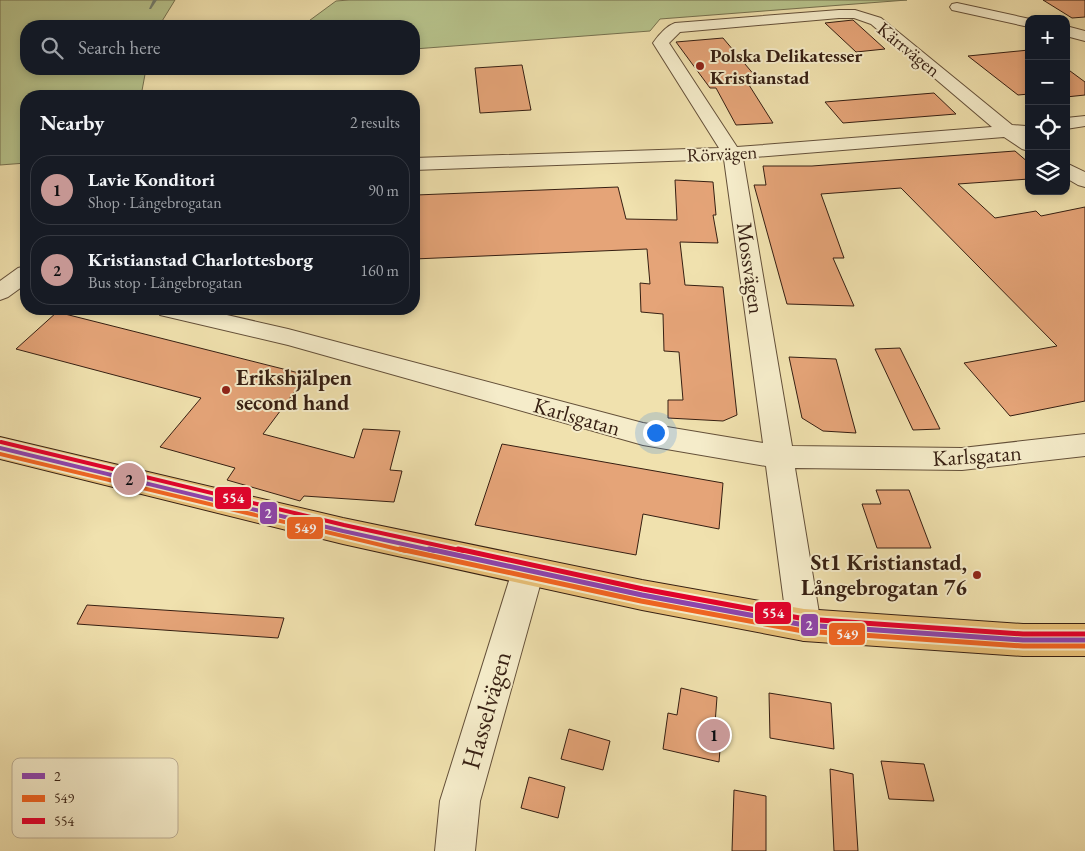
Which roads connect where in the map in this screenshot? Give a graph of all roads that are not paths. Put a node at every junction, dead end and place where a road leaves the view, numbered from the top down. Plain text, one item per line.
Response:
1 (957, 7) dead end
2 (766, 20) joint
3 (1025, 22) edge
4 (1070, 33) edge
5 (1085, 36) edge
6 (1085, 121) edge
7 (1070, 123) edge
8 (1025, 129) edge
9 (1008, 131) junction
10 (1025, 142) edge
11 (732, 153) junction
12 (420, 164) edge
13 (1070, 172) edge
14 (1085, 181) edge
15 (20, 278) edge
16 (0, 292) edge
17 (193, 315) edge
18 (1085, 445) edge
19 (0, 448) edge
20 (778, 457) junction
21 (528, 570) junction
22 (804, 625) junction
23 (1085, 640) edge
24 (455, 851) edge

1 - 3 street
2 - 9 street, Kärrvägen
2 - 11 street, Mossvägen
4 - 5 street
6 - 7 street
8 - 9 street, Rörvägen
9 - 10 street, Kärrvägen
9 - 11 street, Rörvägen
11 - 12 street, Rörvägen
11 - 20 street, Mossvägen
13 - 14 street
15 - 16 street
17 - 20 street, Karlsgatan
18 - 20 street, Karlsgatan
19 - 21 main road
20 - 22 street, Mossvägen
21 - 22 main road
21 - 24 street, Hasselvägen
22 - 23 main road

